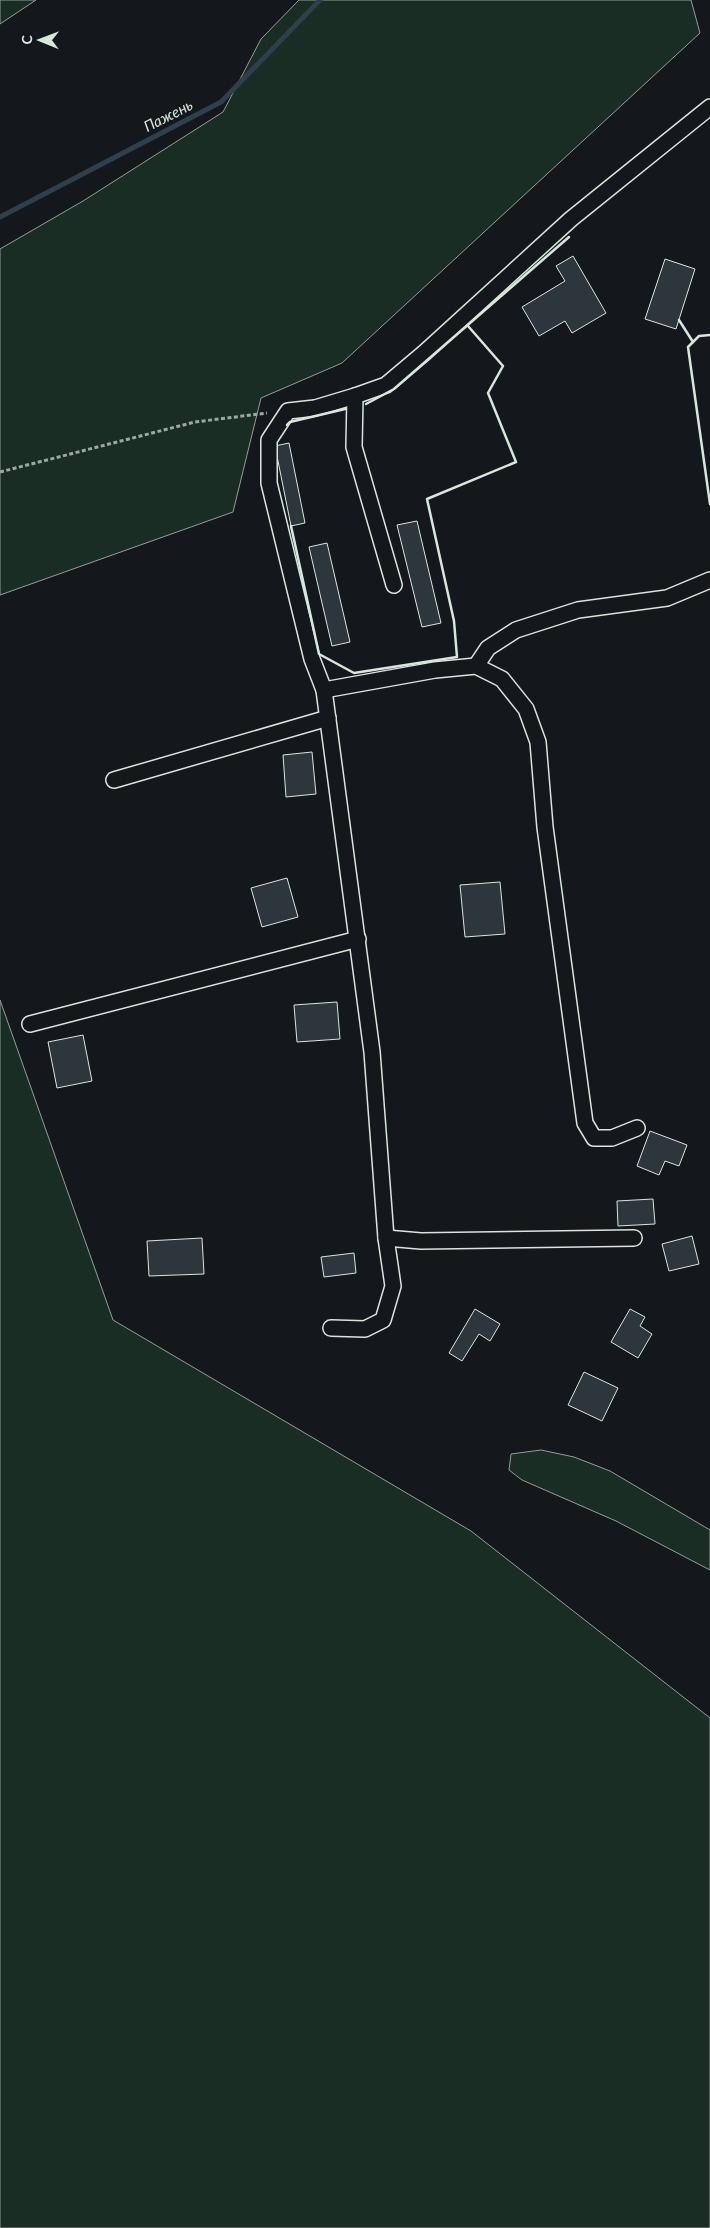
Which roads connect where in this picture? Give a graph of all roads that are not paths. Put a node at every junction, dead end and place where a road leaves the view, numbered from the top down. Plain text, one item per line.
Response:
1 (710, 107) edge
2 (354, 396) junction
3 (710, 580) edge
4 (394, 585) dead end
5 (476, 666) junction
6 (324, 690) junction
7 (328, 718) junction
8 (114, 780) dead end
9 (358, 939) junction
10 (30, 1024) dead end
11 (637, 1128) dead end
12 (386, 1238) junction
13 (634, 1238) dead end
14 (331, 1328) dead end

1 - 2 street
2 - 4 street
2 - 6 street
3 - 5 street
5 - 6 street
5 - 11 street
6 - 7 street
7 - 8 street
7 - 9 street
9 - 10 street
9 - 12 street
12 - 13 street
12 - 14 street

